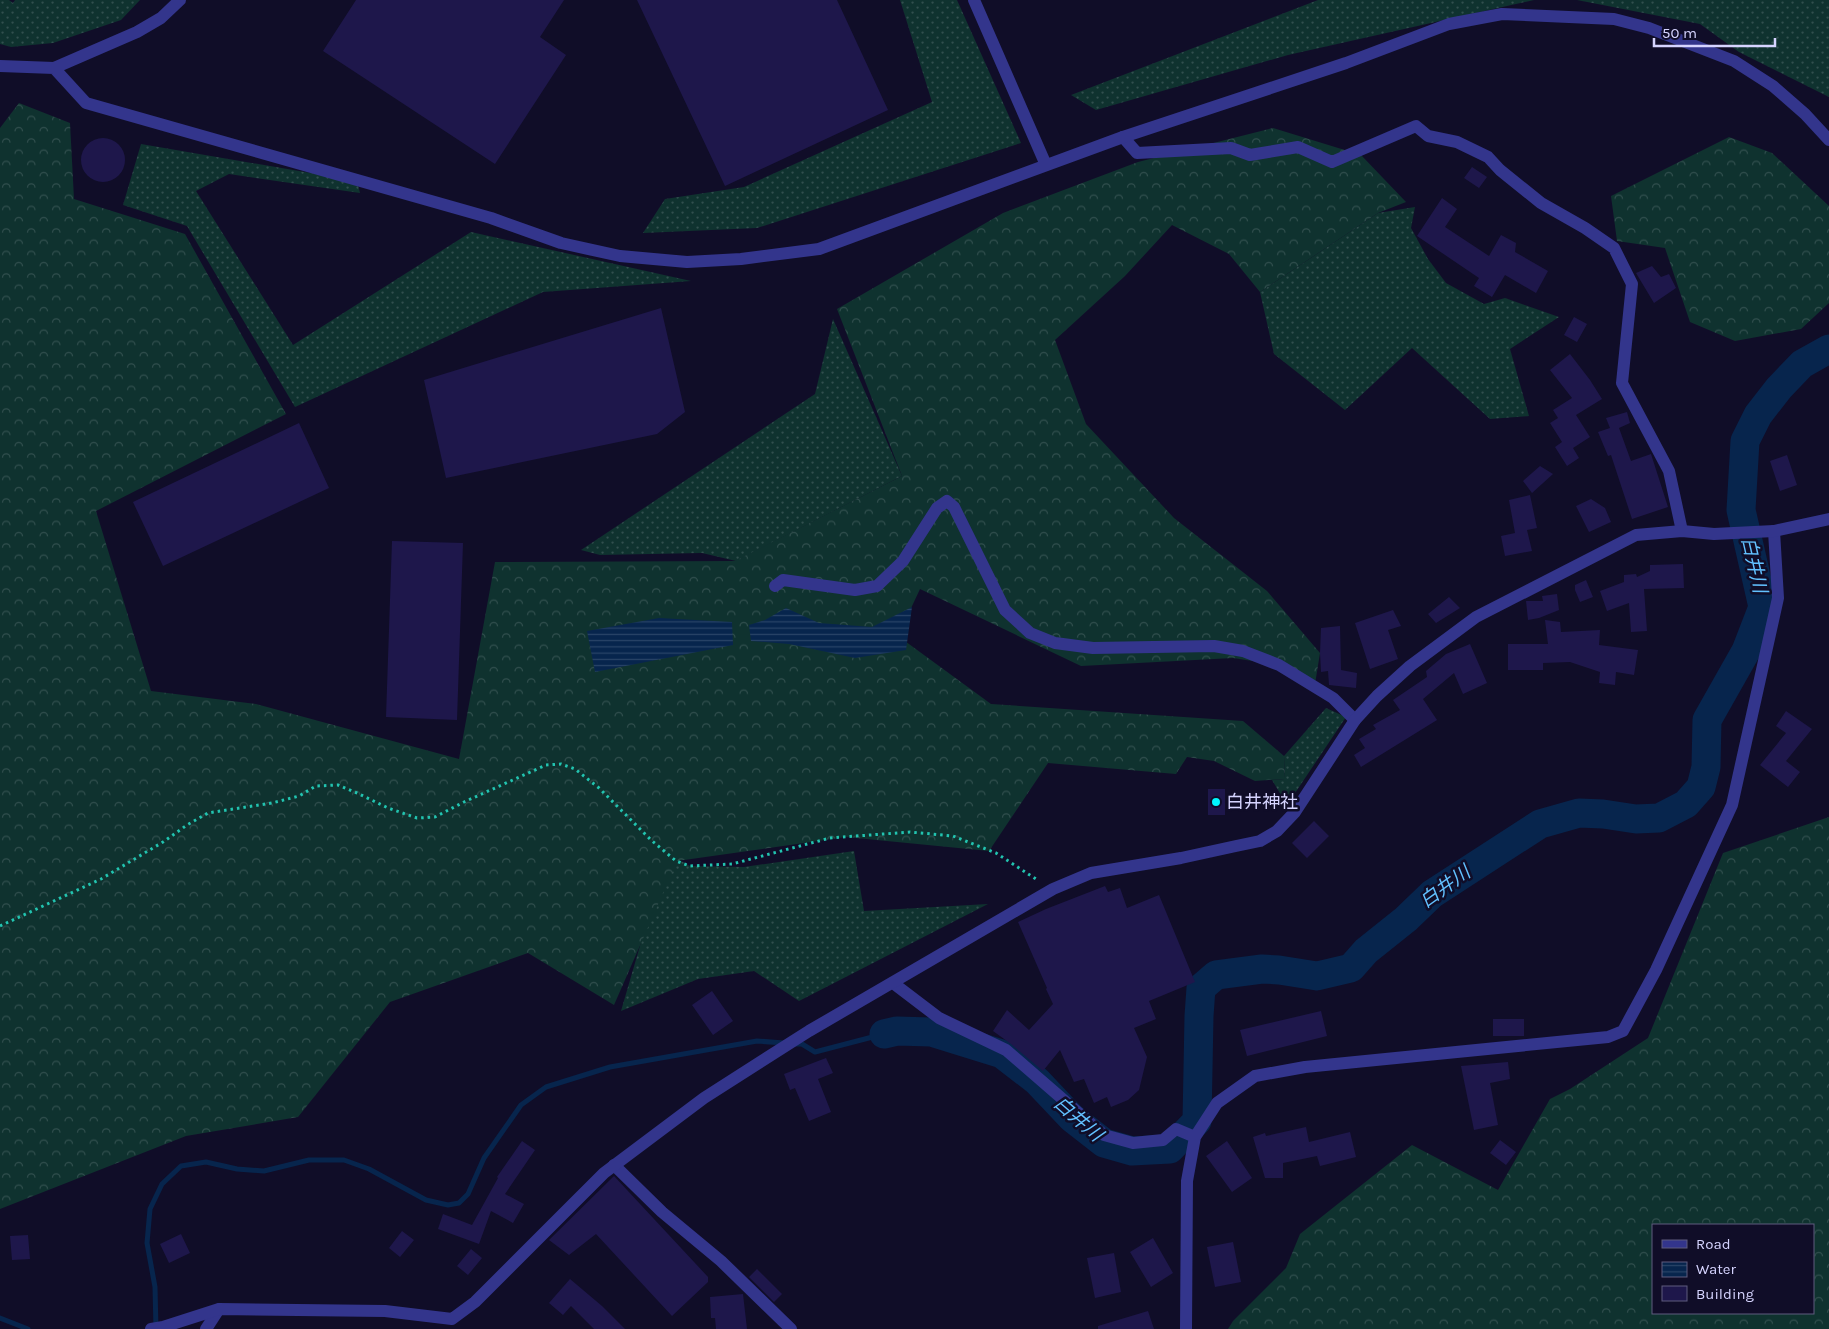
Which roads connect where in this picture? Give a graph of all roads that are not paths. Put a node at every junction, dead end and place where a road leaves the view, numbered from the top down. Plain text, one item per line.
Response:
1 (180, 0) edge
2 (974, 0) edge
3 (0, 66) edge
4 (54, 68) junction
5 (1123, 137) junction
6 (1829, 140) edge
7 (1046, 165) junction
8 (1829, 519) edge
9 (1774, 531) junction
10 (1682, 532) junction
11 (775, 586) dead end
12 (1354, 720) junction
13 (893, 983) junction
14 (1195, 1137) junction
15 (614, 1165) junction
16 (219, 1309) junction
17 (151, 1329) edge
18 (206, 1329) edge
19 (791, 1329) edge
20 (1186, 1329) edge

1 - 4 street
2 - 7 street
3 - 4 street
4 - 7 street
5 - 6 street
5 - 7 street
5 - 10 street
8 - 9 street
9 - 10 street
9 - 14 street
10 - 12 street
11 - 12 street
12 - 13 street
13 - 14 street
13 - 15 street
14 - 20 street
15 - 16 street
15 - 19 street
16 - 17 street
16 - 18 street

